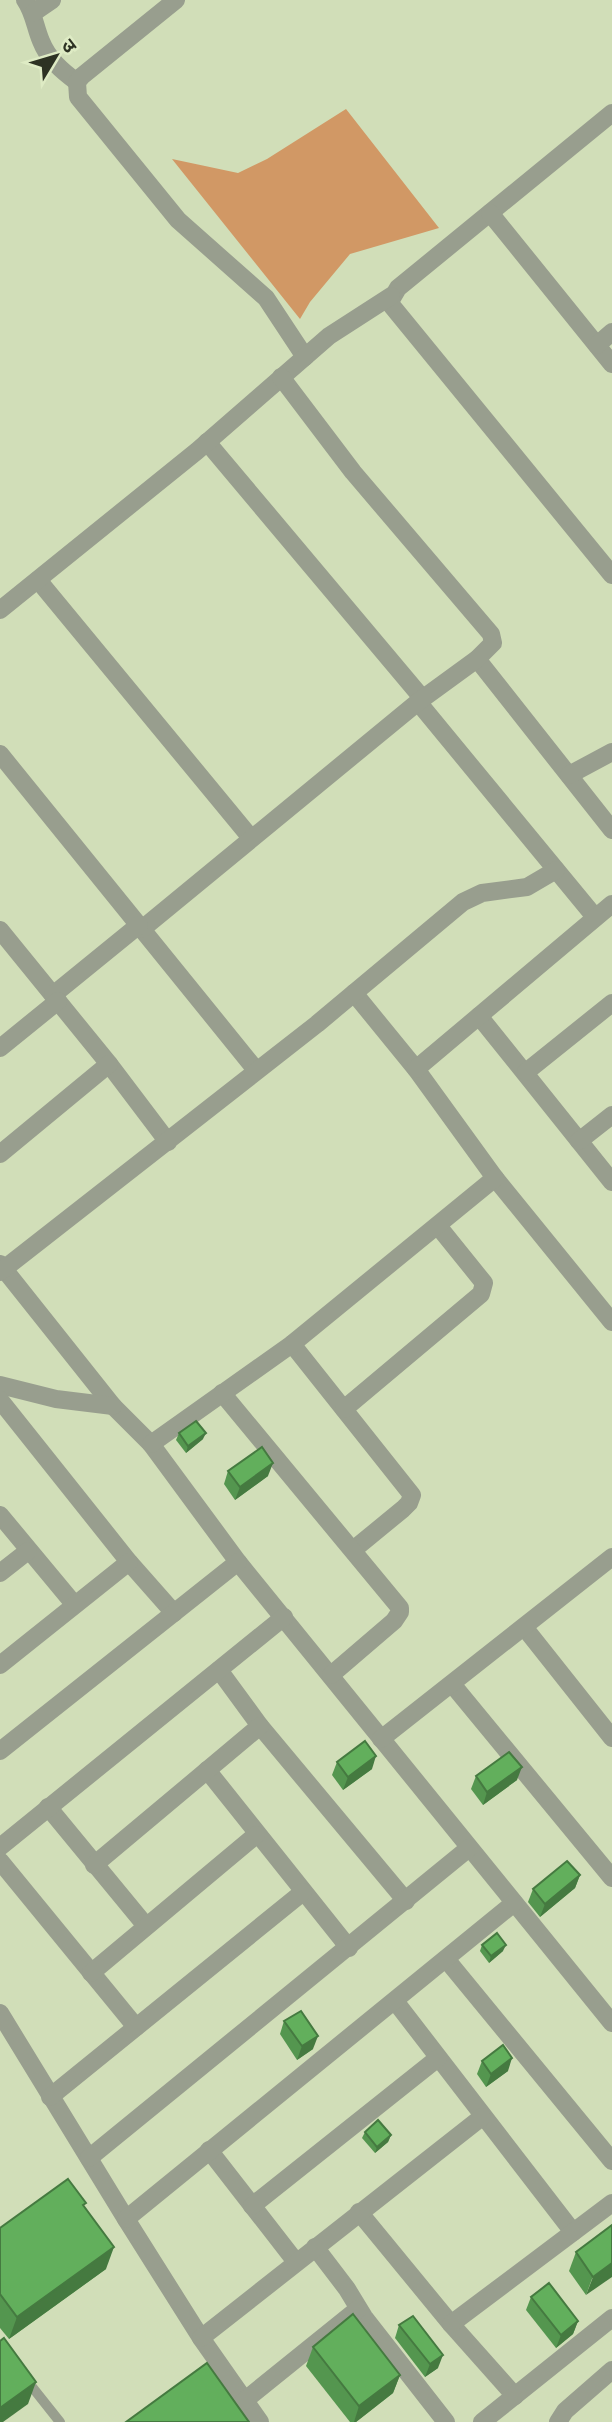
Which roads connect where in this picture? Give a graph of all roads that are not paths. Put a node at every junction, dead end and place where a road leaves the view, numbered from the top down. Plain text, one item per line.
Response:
1 (52, 0) edge
2 (176, 0) edge
3 (29, 6) edge
4 (77, 82) junction
5 (612, 113) edge
6 (490, 213) junction
7 (391, 296) junction
8 (612, 332) edge
9 (597, 345) junction
10 (305, 357) junction
11 (612, 364) edge
12 (281, 377) junction
13 (207, 442) junction
14 (612, 575) edge
15 (38, 580) junction
16 (0, 610) edge
17 (477, 659) junction
18 (421, 701) junction
19 (612, 752) edge
20 (0, 754) edge
21 (569, 775) junction
22 (612, 830) edge
23 (251, 838) junction
24 (556, 870) junction
25 (612, 904) edge
26 (595, 918) junction
27 (141, 927) junction
28 (0, 930) edge
29 (354, 993) junction
30 (56, 998) junction
31 (612, 1003) edge
32 (480, 1016) junction
33 (0, 1048) edge
34 (109, 1064) junction
35 (416, 1069) junction
36 (256, 1070) junction
37 (526, 1072) junction
38 (612, 1115) edge
39 (579, 1141) junction
40 (168, 1142) junction
41 (0, 1154) edge
42 (495, 1178) junction
43 (612, 1182) edge
44 (438, 1226) junction
45 (1, 1268) edge
46 (612, 1322) edge
47 (292, 1344) junction
48 (0, 1385) edge
49 (222, 1393) junction
50 (0, 1400) edge
51 (113, 1406) junction
52 (344, 1409) junction
53 (151, 1444) junction
54 (0, 1515) edge
55 (353, 1550) junction
56 (28, 1551) junction
57 (612, 1557) edge
58 (129, 1562) junction
59 (238, 1562) junction
60 (0, 1573) edge
61 (74, 1604) junction
62 (174, 1613) junction
63 (284, 1617) junction
64 (524, 1627) junction
65 (0, 1665) edge
66 (219, 1670) junction
67 (331, 1675) junction
68 (452, 1684) junction
69 (260, 1726) junction
70 (612, 1738) edge
71 (381, 1739) junction
72 (0, 1751) edge
73 (207, 1770) junction
74 (48, 1807) junction
75 (256, 1835) junction
76 (0, 1847) edge
77 (470, 1849) junction
78 (0, 1861) edge
79 (94, 1865) junction
80 (612, 1878) edge
81 (303, 1892) junction
82 (406, 1901) junction
83 (514, 1903) junction
84 (146, 1926) junction
85 (349, 1948) junction
86 (446, 1959) junction
87 (91, 1973) junction
88 (395, 2001) junction
89 (0, 2013) edge
90 (612, 2023) edge
91 (136, 2027) junction
92 (438, 2058) junction
93 (50, 2097) junction
94 (482, 2117) junction
95 (209, 2150) junction
96 (89, 2158) junction
97 (612, 2161) edge
98 (612, 2203) edge
99 (253, 2206) junction
100 (359, 2212) junction
101 (126, 2219) junction
102 (573, 2232) junction
103 (315, 2247) junction
104 (296, 2262) junction
105 (358, 2309) junction
106 (612, 2318) edge
107 (451, 2324) junction
108 (201, 2338) junction
109 (17, 2368) edge
110 (612, 2370) edge
111 (515, 2396) junction
112 (244, 2401) junction
113 (60, 2422) edge
114 (260, 2422) edge
115 (446, 2422) edge
116 (482, 2422) edge
117 (558, 2422) edge

1 - 3 street
2 - 4 street
3 - 4 street
4 - 10 street
5 - 6 street
6 - 7 street
6 - 9 street
7 - 10 street
7 - 14 street
8 - 9 street
9 - 11 street
10 - 12 street
12 - 13 street
12 - 17 street
13 - 15 street
13 - 18 street
15 - 16 street
15 - 23 street
17 - 18 street
17 - 21 street
18 - 23 street
18 - 24 street
19 - 21 street
20 - 27 street
21 - 22 street
23 - 27 street
24 - 26 street
24 - 29 street
25 - 26 street
26 - 32 street
27 - 30 street
27 - 36 street
28 - 30 street
29 - 35 street
29 - 36 street
30 - 33 street
30 - 34 street
31 - 37 street
32 - 35 street
32 - 37 street
34 - 40 street
34 - 41 street
35 - 42 street
36 - 40 street
37 - 39 street
38 - 39 street
39 - 43 street
40 - 45 street
42 - 44 street
42 - 46 street
44 - 47 street
44 - 52 street
45 - 51 street
47 - 49 street
47 - 52 street
48 - 51 street
49 - 53 street
49 - 55 street
50 - 58 street
51 - 53 street
52 - 55 street
53 - 59 street
54 - 56 street
55 - 67 street
56 - 60 street
56 - 61 street
57 - 64 street
58 - 61 street
58 - 62 street
59 - 62 street
59 - 63 street
61 - 65 street
62 - 72 street
63 - 66 street
63 - 67 street
64 - 68 street
64 - 70 street
66 - 69 street
66 - 74 street
67 - 71 street
68 - 71 street
68 - 80 street
69 - 73 street
69 - 82 street
71 - 77 street
73 - 75 street
73 - 79 street
74 - 76 street
74 - 79 street
75 - 81 street
75 - 84 street
77 - 82 street
77 - 83 street
78 - 87 street
79 - 84 street
81 - 85 street
81 - 91 street
82 - 85 street
83 - 86 street
83 - 90 street
84 - 87 street
85 - 96 street
86 - 88 street
86 - 97 street
87 - 91 street
88 - 92 street
88 - 95 street
89 - 93 street
91 - 93 street
92 - 94 street
92 - 99 street
93 - 96 street
94 - 100 street
94 - 102 street
95 - 99 street
95 - 101 street
96 - 101 street
98 - 102 street
99 - 104 street
100 - 103 street
100 - 107 street
101 - 108 street
102 - 107 street
103 - 104 street
103 - 105 street
104 - 108 street
105 - 112 street
105 - 115 street
106 - 111 street
107 - 111 street
108 - 112 street
109 - 113 lane
110 - 117 street
111 - 116 street
112 - 114 street

